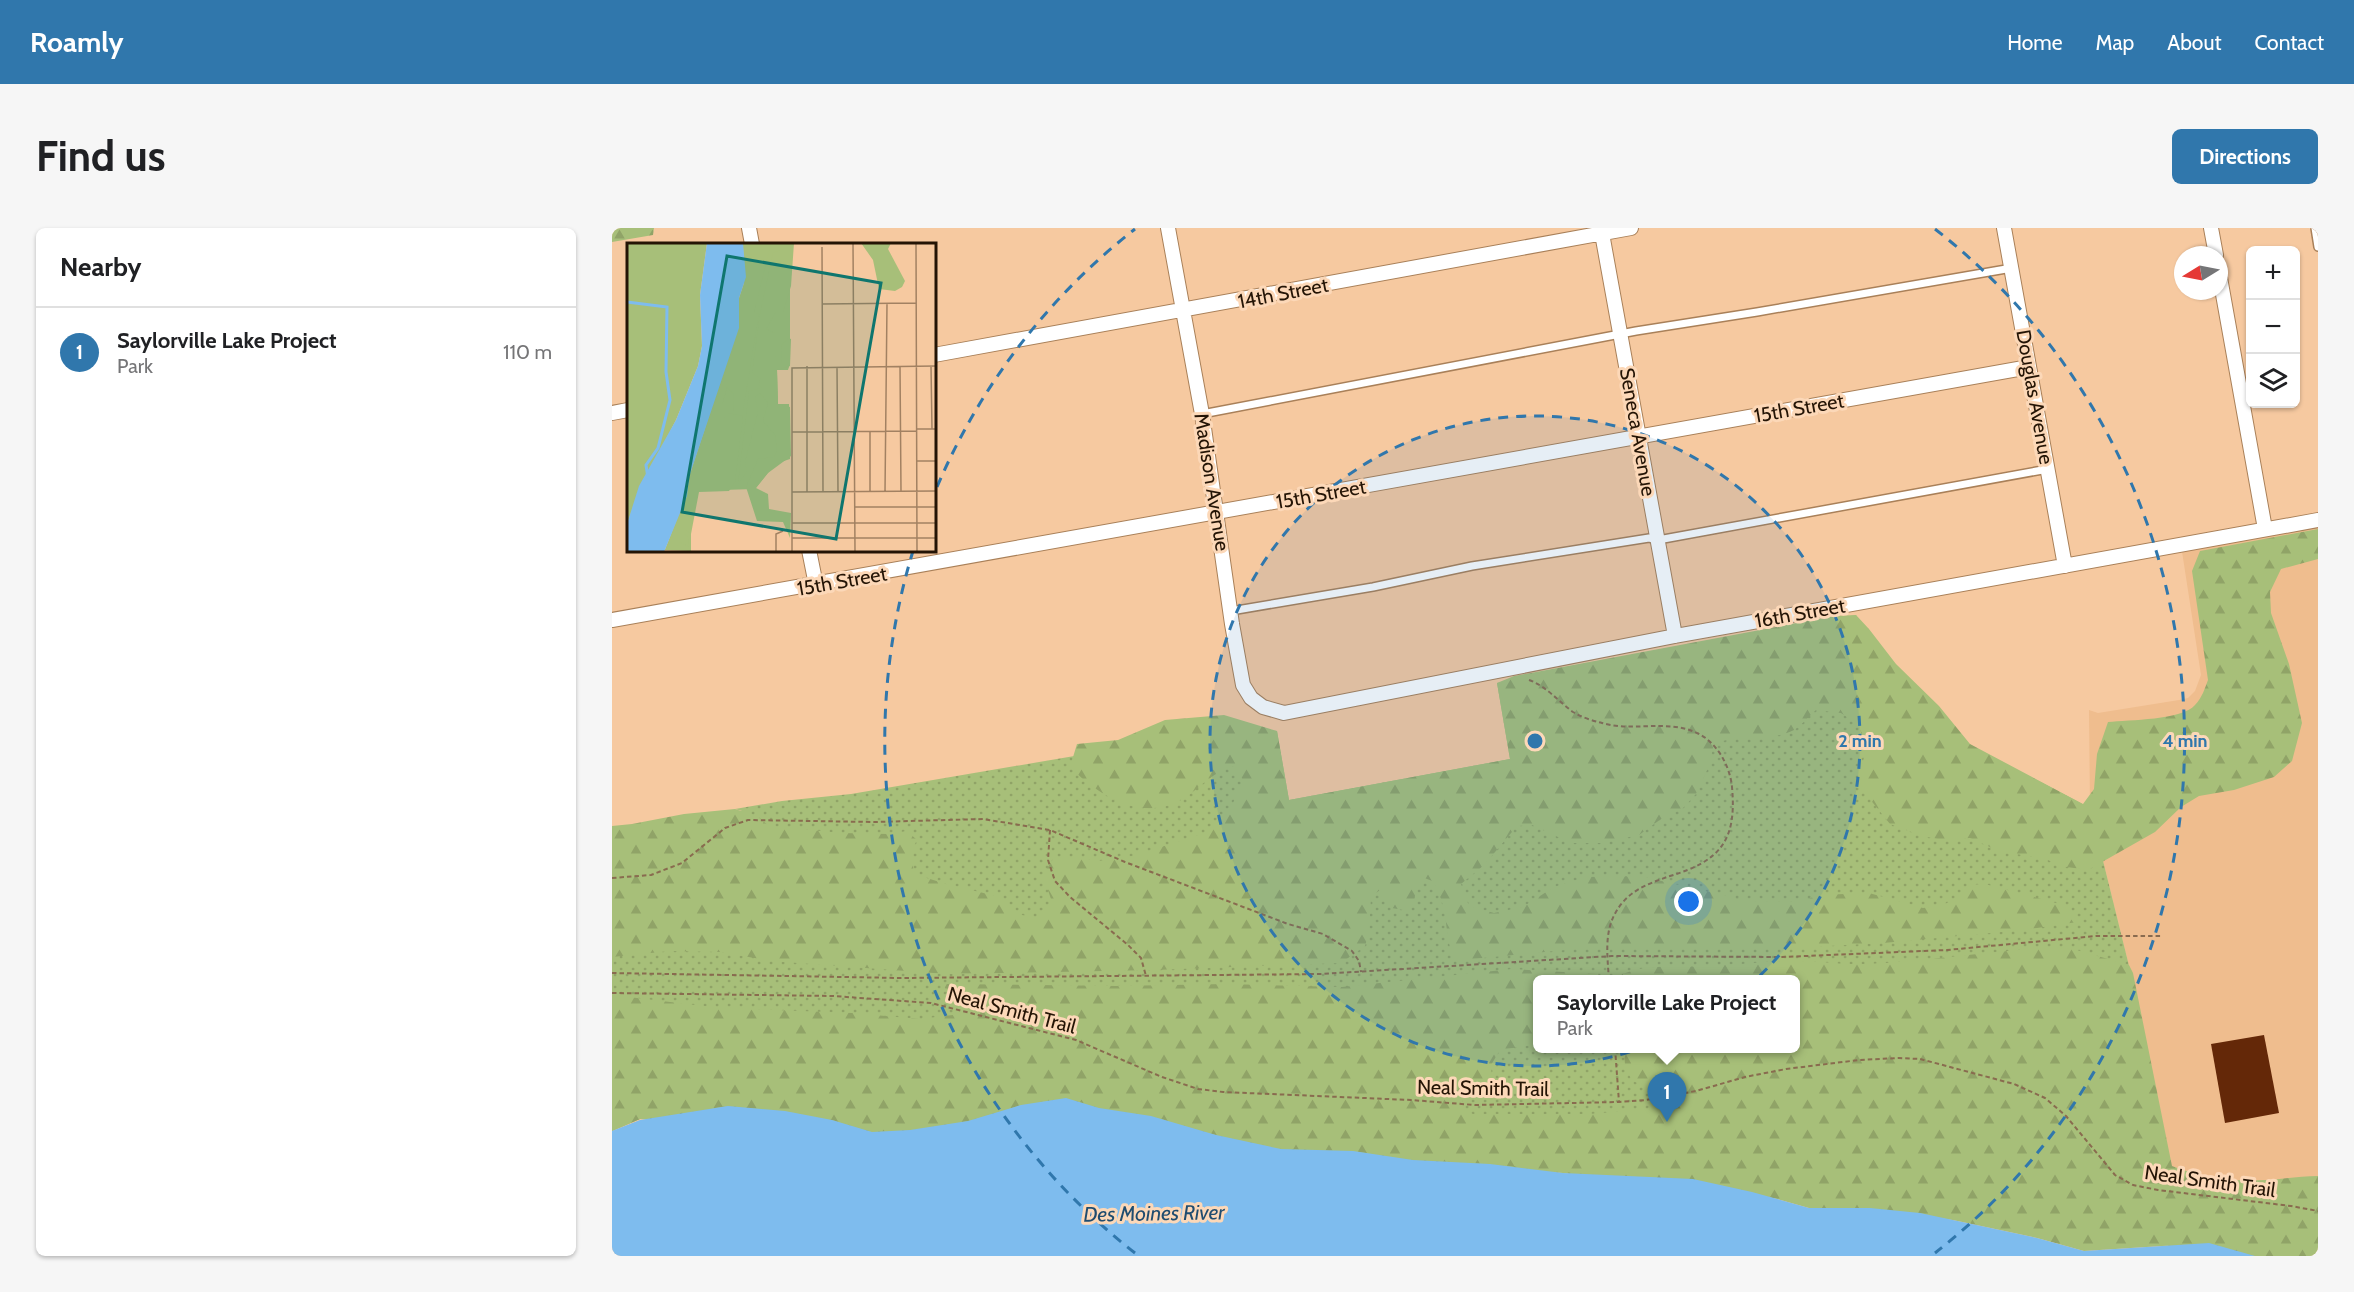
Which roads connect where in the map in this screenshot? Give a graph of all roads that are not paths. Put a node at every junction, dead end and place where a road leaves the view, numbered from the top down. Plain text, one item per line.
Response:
1 (749, 228) edge
2 (1168, 228) edge
3 (1631, 228) edge
4 (2004, 228) edge
5 (2211, 228) edge
6 (2314, 228) edge
7 (1602, 231) edge
8 (752, 243) edge
9 (2214, 246) edge
10 (2318, 247) edge
11 (2012, 267) junction
12 (2224, 300) edge
13 (1183, 311) junction
14 (1620, 335) junction
15 (936, 355) edge
16 (2029, 367) junction
17 (627, 410) edge
18 (612, 413) edge
19 (1202, 414) junction
20 (1639, 437) junction
21 (2048, 469) junction
22 (1217, 513) junction
23 (2318, 520) edge
24 (2265, 529) junction
25 (1658, 540) junction
26 (810, 552) edge
27 (2065, 566) junction
28 (816, 585) junction
29 (1231, 611) junction
30 (612, 621) edge
31 (1675, 636) junction
32 (1284, 713) joint

1 - 8 street
2 - 13 street, Madison Avenue
3 - 7 street, 14th Street
4 - 11 street, Douglas Avenue
5 - 9 street
6 - 10 lane
7 - 13 street, 14th Street
7 - 14 street, Seneca Avenue
11 - 14 lane
11 - 16 street, Douglas Avenue
12 - 24 street
13 - 15 street, 14th Street
13 - 19 street, Madison Avenue
14 - 19 lane
14 - 20 street, Seneca Avenue
16 - 20 street, 15th Street
16 - 21 street, Douglas Avenue
17 - 18 street
19 - 22 street, Madison Avenue
20 - 22 street, 15th Street
20 - 25 street, Seneca Avenue
21 - 25 lane
21 - 27 street, Douglas Avenue
22 - 28 street, 15th Street
22 - 29 street, Madison Avenue
23 - 24 street, 16th Street
24 - 27 street, 16th Street
25 - 29 lane
25 - 31 street, Seneca Avenue
26 - 28 street
27 - 31 street, 16th Street
28 - 30 street, 15th Street
29 - 32 street, Madison Avenue
31 - 32 street, 16th Street

